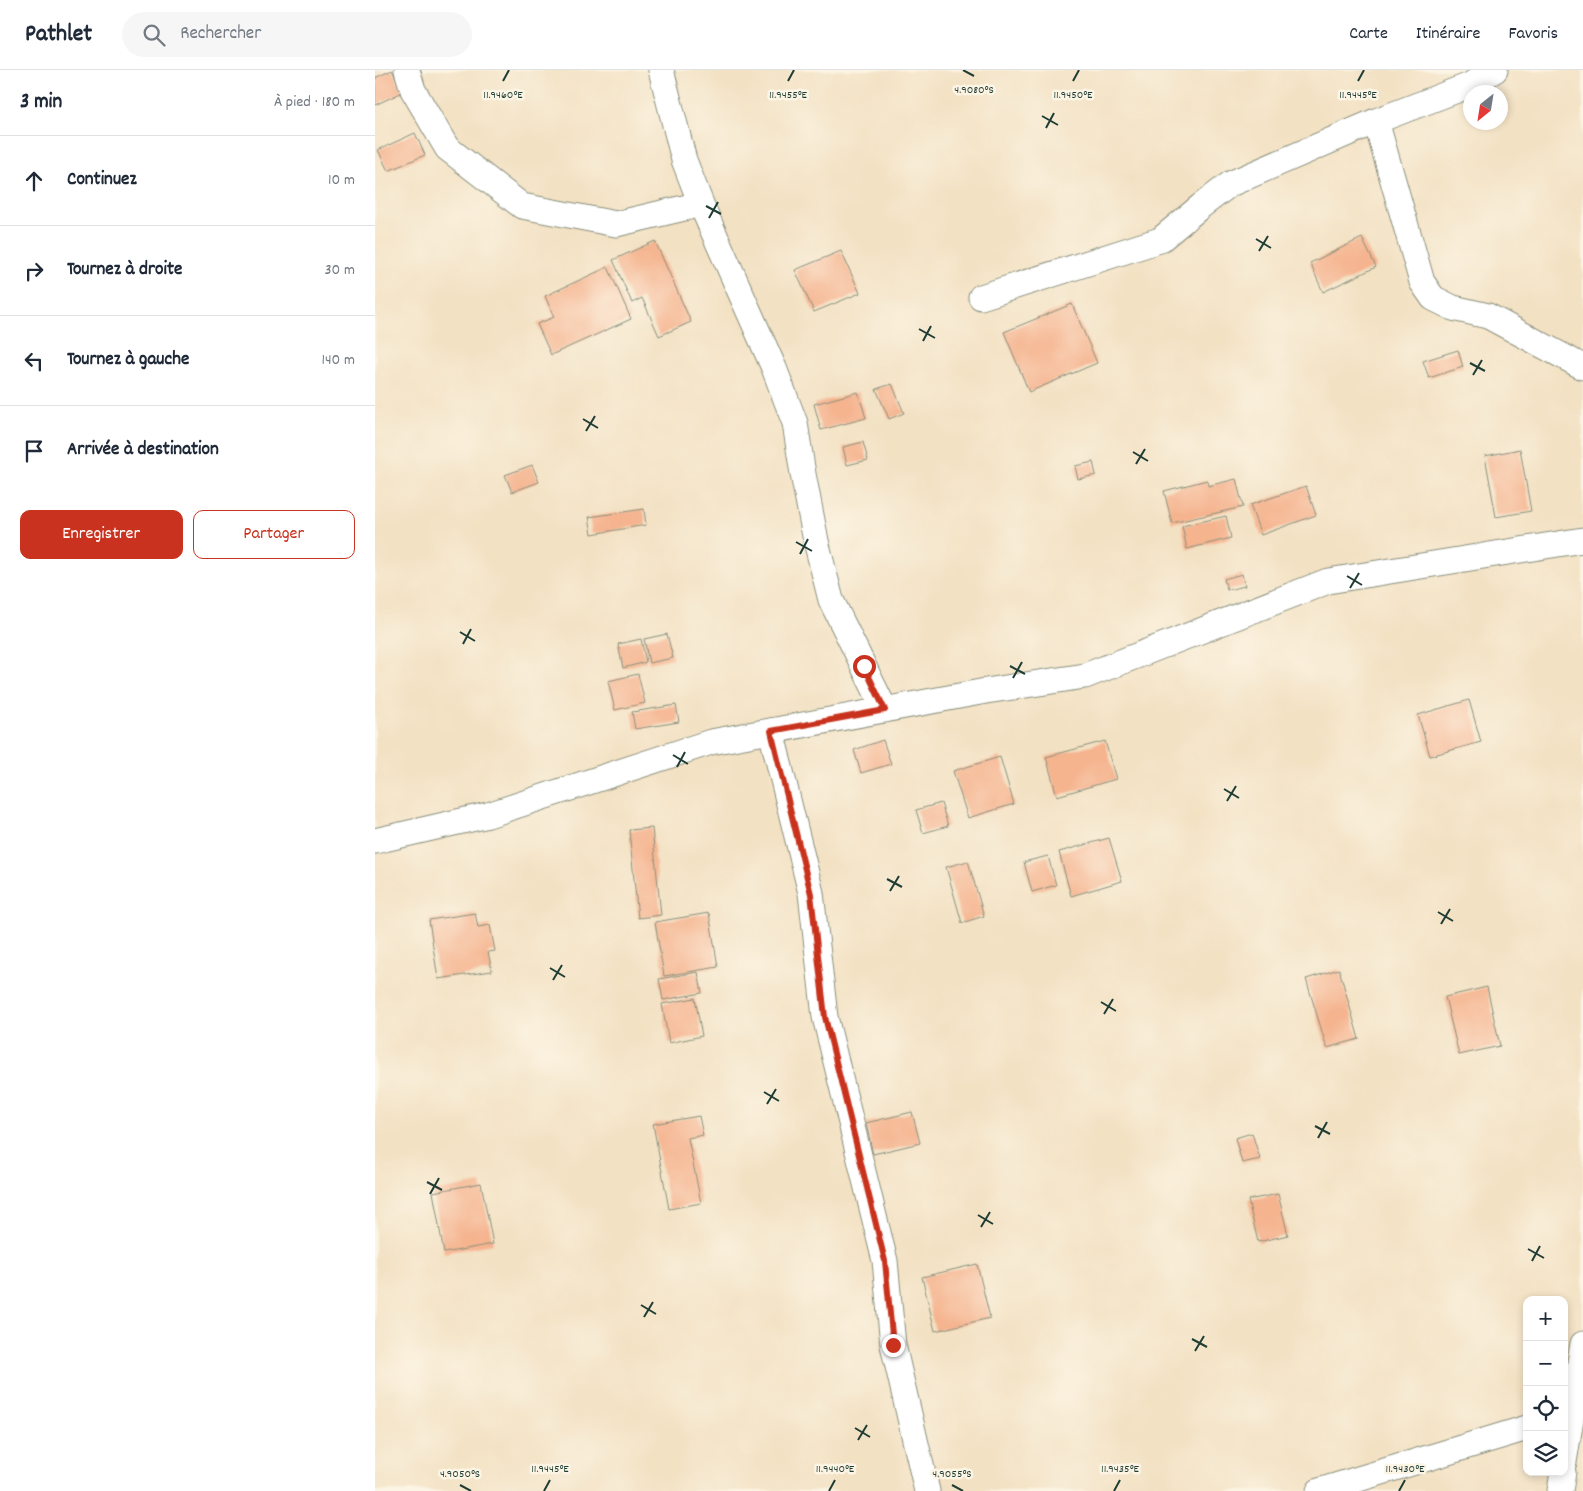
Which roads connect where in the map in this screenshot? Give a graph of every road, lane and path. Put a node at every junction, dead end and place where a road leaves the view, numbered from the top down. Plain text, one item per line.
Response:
1 (407, 70) edge
2 (661, 70) edge
3 (1495, 70) edge
4 (1467, 77) edge
5 (1376, 122) junction
6 (701, 204) junction
7 (981, 297) dead end
8 (1583, 367) edge
9 (1583, 540) edge
10 (885, 710) junction
11 (771, 731) junction
12 (375, 842) edge
13 (1583, 1344) edge
14 (1573, 1414) edge
15 (1523, 1429) edge
16 (1568, 1441) edge
17 (1562, 1476) edge
18 (927, 1491) edge
19 (1319, 1491) edge
20 (1560, 1491) edge

1 - 6 street
2 - 6 street
3 - 4 street
4 - 5 street
5 - 7 street
5 - 8 street
6 - 10 street
9 - 10 street
10 - 11 street
11 - 12 street
11 - 18 street
13 - 14 street
14 - 16 street
15 - 19 street
17 - 20 street

